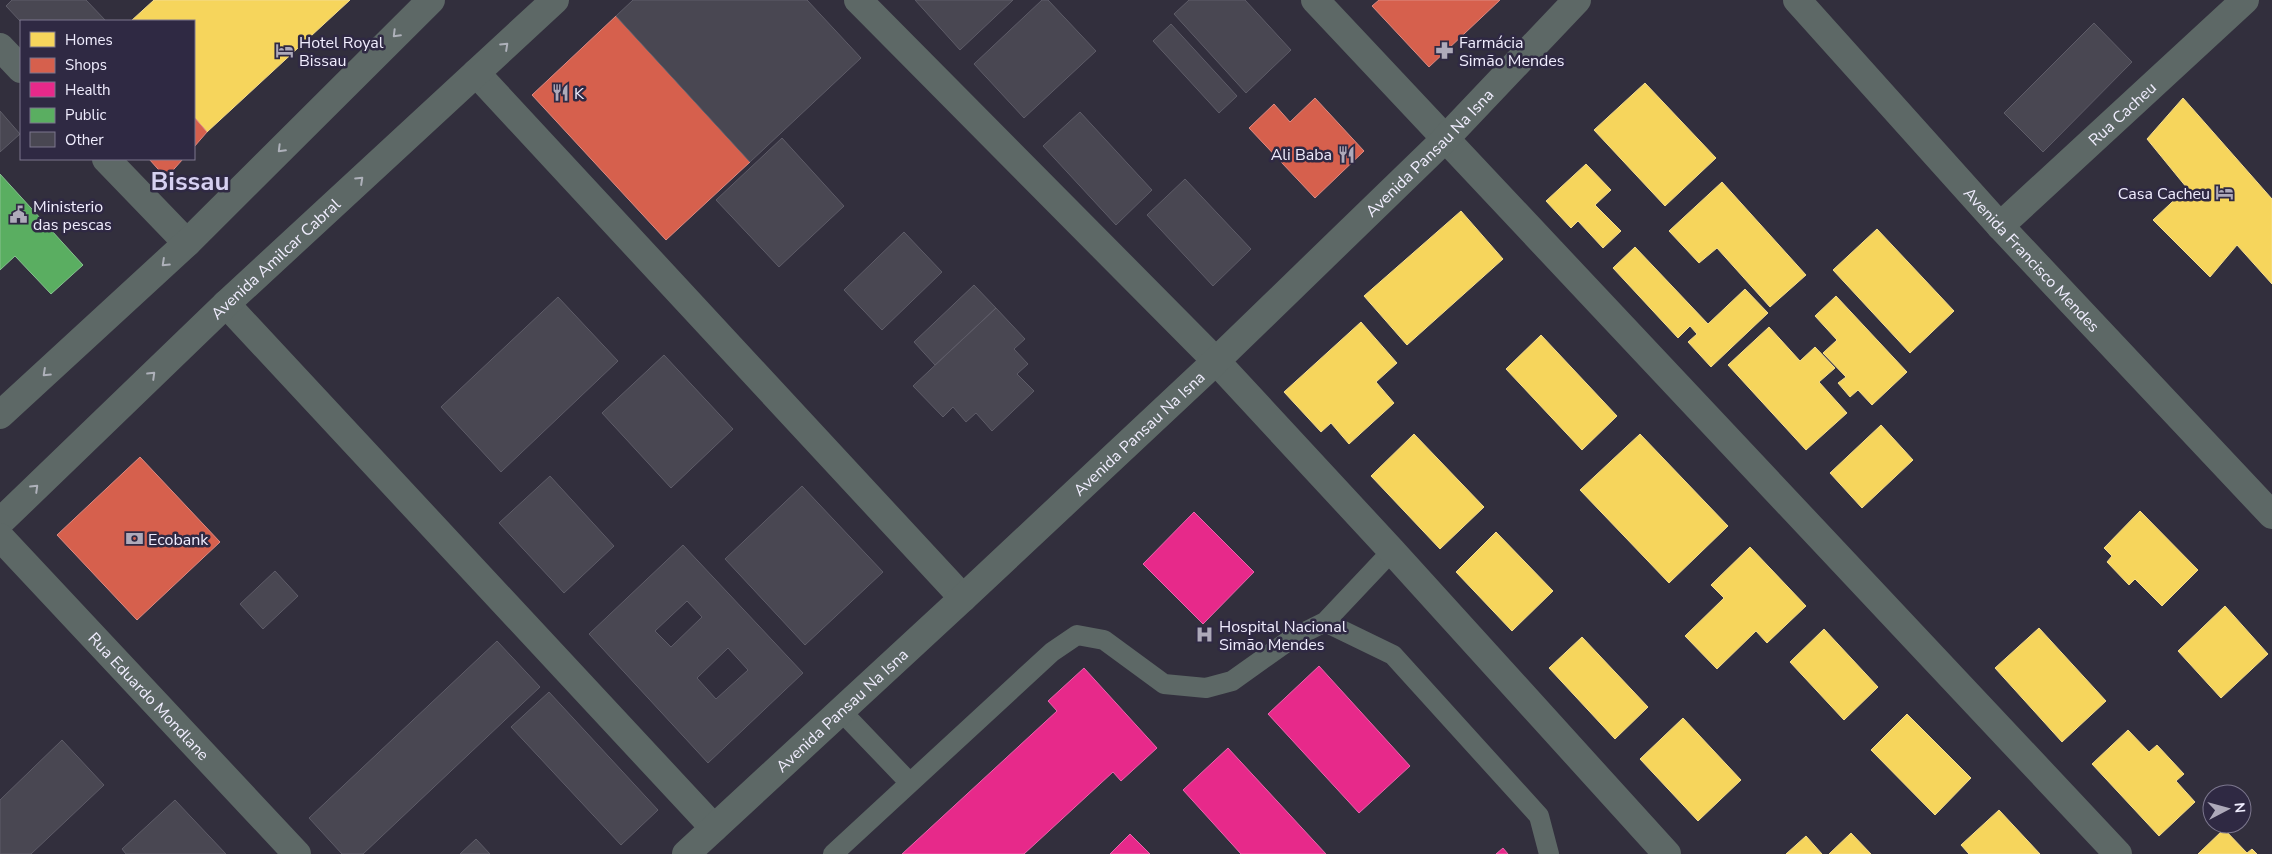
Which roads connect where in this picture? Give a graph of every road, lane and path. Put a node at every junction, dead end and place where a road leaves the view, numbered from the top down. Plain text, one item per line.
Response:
1 (556, 0) edge
2 (858, 0) edge
3 (1314, 0) edge
4 (1577, 0) edge
5 (1797, 0) edge
6 (2245, 0) edge
7 (422, 3) edge
8 (0, 47) edge
9 (20, 68) edge
10 (476, 73) junction
11 (1445, 139) junction
12 (107, 160) edge
13 (2000, 226) junction
14 (186, 243) junction
15 (226, 304) junction
16 (1216, 361) junction
17 (0, 415) edge
18 (2272, 515) edge
19 (0, 522) edge
20 (0, 537) edge
21 (1392, 550) junction
22 (963, 598) junction
23 (1325, 622) junction
24 (841, 711) junction
25 (910, 783) junction
26 (714, 828) junction
27 (297, 854) edge
28 (686, 854) edge
29 (833, 854) edge
30 (1549, 854) edge
31 (1667, 854) edge
32 (2118, 854) edge

10 -> 1 street, Avenida Amilcar Cabral
2 - 16 street
3 - 11 street
4 - 11 street, Avenida Pansau Na Isna
5 - 13 street, Avenida Francisco Mendes
6 - 13 street, Rua Cacheu
7 -> 14 street
8 - 9 street
15 -> 10 street, Avenida Amilcar Cabral
10 - 22 street
11 - 16 street, Avenida Pansau Na Isna
11 - 32 street
12 - 14 street
13 - 18 street, Avenida Francisco Mendes
14 -> 17 street
19 -> 15 street, Avenida Amilcar Cabral
15 - 26 street
16 - 21 street
16 - 22 street, Avenida Pansau Na Isna
20 - 27 street, Rua Eduardo Mondlane
21 - 23 lane
21 - 31 street
22 - 24 street, Avenida Pansau Na Isna
23 - 25 lane
23 - 30 lane
24 - 25 lane
24 - 26 street, Avenida Pansau Na Isna
25 - 29 lane
26 - 28 street, Avenida Pansau Na Isna

